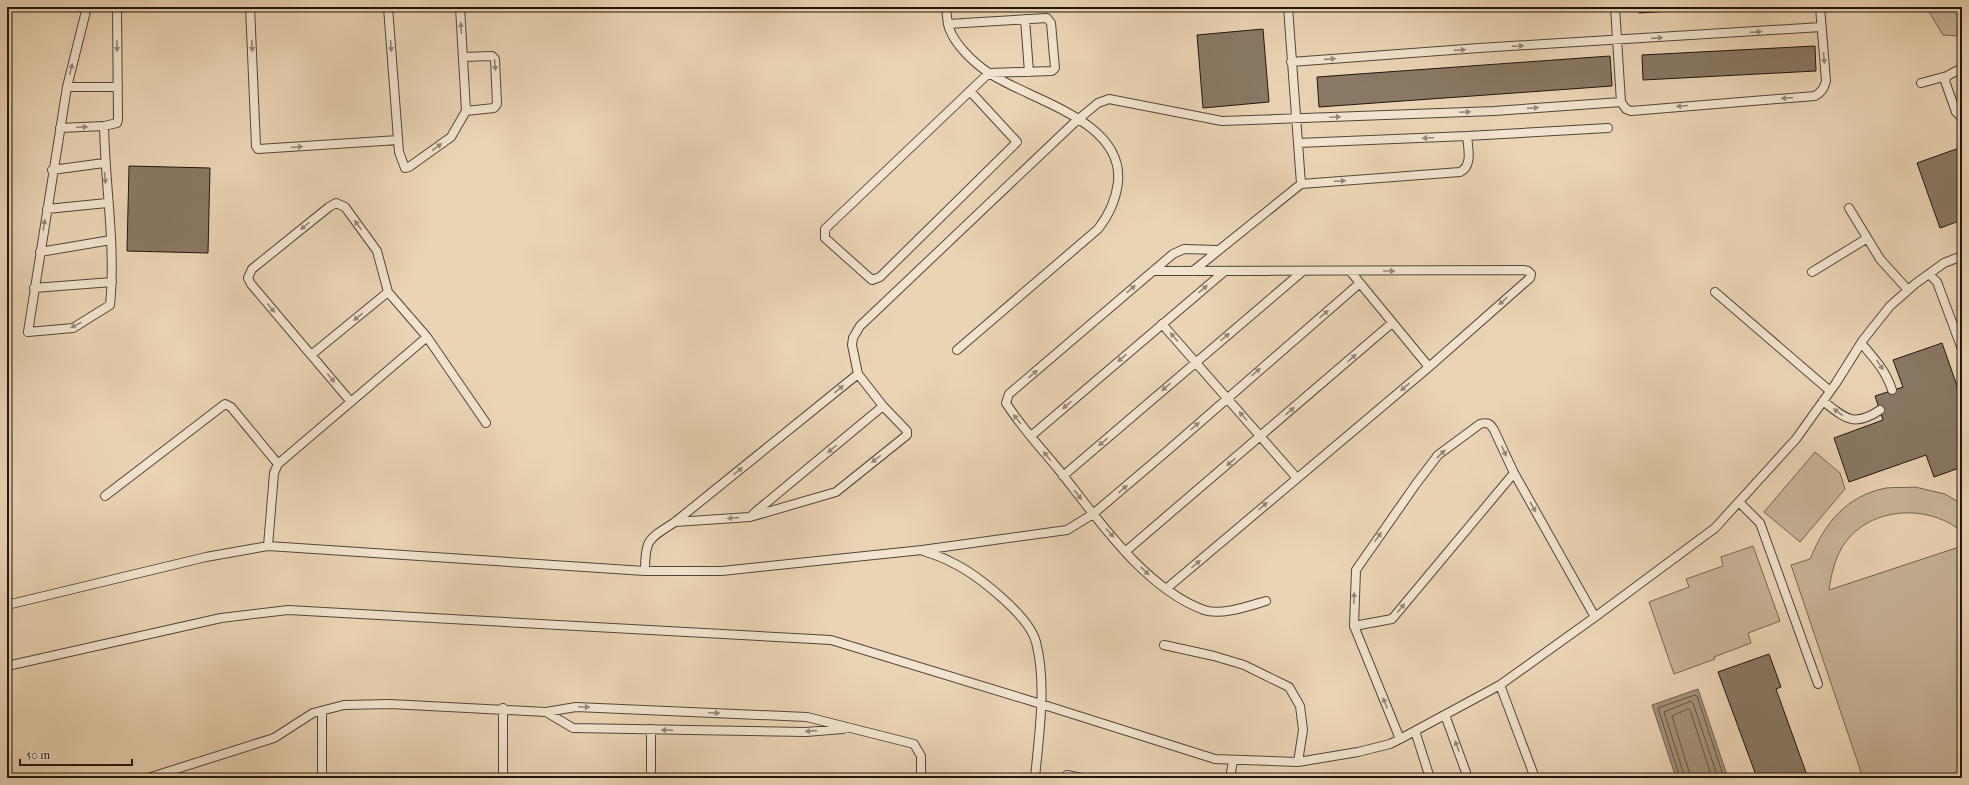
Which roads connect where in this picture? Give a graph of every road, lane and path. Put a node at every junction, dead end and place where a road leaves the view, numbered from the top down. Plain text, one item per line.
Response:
1 (87, 7) edge
2 (117, 7) edge
3 (250, 7) edge
4 (388, 7) edge
5 (460, 7) edge
6 (946, 7) edge
7 (1288, 7) edge
8 (1616, 7) edge
9 (1820, 7) edge
10 (1025, 18) junction
11 (948, 24) junction
12 (1821, 27) junction
13 (1618, 41) junction
14 (463, 57) junction
15 (1291, 62) junction
16 (1962, 68) edge
17 (1029, 72) junction
18 (989, 73) junction
19 (1947, 76) junction
20 (1921, 83) dead end
21 (67, 87) junction
22 (118, 87) junction
23 (970, 91) junction
24 (1622, 102) junction
25 (466, 111) junction
26 (1296, 118) junction
27 (1962, 118) edge
28 (1079, 119) junction
29 (104, 126) junction
30 (60, 128) junction
31 (1608, 128) dead end
32 (1467, 136) junction
33 (398, 140) junction
34 (1298, 143) junction
35 (104, 163) junction
36 (52, 170) junction
37 (1301, 184) junction
38 (107, 203) junction
39 (1849, 208) dead end
40 (47, 209) junction
41 (1866, 239) junction
42 (111, 240) junction
43 (1217, 250) junction
44 (40, 252) junction
45 (1962, 256) edge
46 (1303, 270) junction
47 (1153, 271) junction
48 (1193, 271) junction
49 (1225, 271) junction
50 (1350, 271) junction
51 (1812, 272) dead end
52 (1929, 274) junction
53 (112, 282) junction
54 (1360, 283) junction
55 (34, 288) junction
56 (1908, 290) junction
57 (388, 292) junction
58 (1715, 292) dead end
59 (1392, 323) junction
60 (1162, 324) junction
61 (427, 337) junction
62 (1861, 343) junction
63 (1962, 349) edge
64 (957, 350) dead end
65 (311, 355) junction
66 (1196, 362) junction
67 (1430, 367) junction
68 (858, 374) junction
69 (1892, 390) dead end
70 (1830, 392) junction
71 (1227, 398) junction
72 (351, 402) junction
73 (1823, 402) junction
74 (883, 406) junction
75 (1880, 410) dead end
76 (486, 423) dead end
77 (1031, 436) junction
78 (1260, 436) junction
79 (278, 464) junction
80 (1514, 473) junction
81 (1063, 476) junction
82 (1296, 477) junction
83 (105, 496) dead end
84 (1739, 502) junction
85 (1093, 514) junction
86 (750, 517) junction
87 (675, 522) junction
88 (268, 546) junction
89 (922, 550) junction
90 (1126, 551) junction
91 (645, 571) junction
92 (1166, 589) junction
93 (1266, 601) dead end
94 (7, 605) edge
95 (1595, 617) junction
96 (1354, 626) junction
97 (1164, 645) dead end
98 (7, 666) edge
99 (1818, 684) dead end
100 (1500, 685) junction
101 (1041, 704) junction
102 (503, 708) junction
103 (322, 711) junction
104 (546, 712) junction
105 (1445, 715) junction
106 (850, 728) junction
107 (651, 730) junction
108 (1415, 731) junction
109 (1400, 739) junction
110 (1233, 761) junction
111 (1298, 762) junction
112 (148, 778) edge
113 (322, 778) edge
114 (503, 778) edge
115 (650, 778) edge
116 (921, 778) edge
117 (1035, 778) edge
118 (1067, 778) edge
119 (1082, 778) edge
120 (1230, 778) edge
121 (1430, 778) edge
122 (1468, 778) edge
123 (1535, 778) edge

21 -> 1 lane
2 -> 22 lane
3 -> 33 lane
4 -> 33 lane
14 -> 5 lane
6 - 11 lane
7 - 15 lane
8 - 13 lane
9 - 12 lane
10 - 11 lane
10 - 17 lane
10 - 17 lane
11 - 18 lane
13 -> 12 lane
12 -> 24 lane
15 -> 13 lane
13 - 24 lane
14 - 25 lane
14 -> 25 lane
15 - 26 lane
16 - 19 lane
17 - 18 lane
18 - 23 lane
18 - 28 lane
19 - 20 lane
19 - 27 lane
21 - 22 lane
21 - 30 lane
22 - 29 lane
23 - 23 lane
26 -> 24 lane
33 -> 25 lane
26 - 28 lane
26 - 34 lane
28 - 64 lane
28 - 68 lane
30 -> 29 lane
29 - 35 lane
30 - 36 lane
31 - 32 lane
32 -> 34 lane
37 -> 32 lane
34 - 37 lane
35 - 36 lane
35 -> 38 lane
36 - 40 lane
37 - 43 lane
38 - 40 lane
38 - 42 lane
39 - 41 lane
44 -> 40 lane
41 - 51 lane
41 - 56 lane
42 - 44 lane
42 - 53 lane
43 - 47 lane
43 - 48 lane
44 - 55 lane
45 - 52 lane
46 - 49 lane
46 - 50 lane
66 -> 46 lane
47 - 48 lane
77 -> 47 lane
48 - 49 lane
60 -> 49 lane
50 - 54 lane
50 -> 67 lane
52 - 56 lane
52 - 63 lane
53 - 55 lane
53 -> 55 lane
54 - 59 lane
71 -> 54 lane
56 - 62 lane
57 - 61 lane
57 -> 65 lane
57 -> 65 lane
58 - 70 lane
59 - 67 lane
78 -> 59 lane
66 -> 60 lane
60 -> 77 lane
61 - 72 lane
61 - 76 lane
62 -> 69 lane
62 - 70 lane
65 -> 72 lane
66 - 71 lane
66 -> 81 lane
67 -> 82 lane
68 - 74 lane
87 -> 68 lane
70 - 73 lane
78 -> 71 lane
85 -> 71 lane
72 - 79 lane
75 -> 73 lane
73 - 84 lane
74 -> 86 lane
74 -> 86 lane
81 -> 77 lane
78 - 82 lane
78 -> 90 lane
79 - 83 lane
79 - 88 lane
80 -> 95 lane
96 -> 80 lane
96 -> 80 lane
81 -> 85 lane
92 -> 82 lane
84 - 95 lane
84 - 99 lane
85 - 89 lane
85 -> 90 lane
86 -> 87 lane
87 - 91 lane
88 - 91 lane
88 - 94 lane
89 - 91 lane
89 - 101 lane
90 -> 92 lane
92 - 93 lane
95 - 100 lane
109 -> 96 lane
97 - 111 lane
98 - 101 lane
100 - 105 lane
100 - 123 lane
101 - 110 lane
101 - 117 lane
102 - 103 lane
102 - 104 lane
102 - 114 lane
103 - 112 lane
103 - 113 lane
104 -> 106 lane
104 - 107 lane
105 - 108 lane
122 -> 105 lane
106 -> 107 lane
106 - 116 lane
107 - 115 lane
108 - 109 lane
108 - 121 lane
109 - 111 lane
110 - 111 lane
110 - 120 lane
118 - 119 lane

